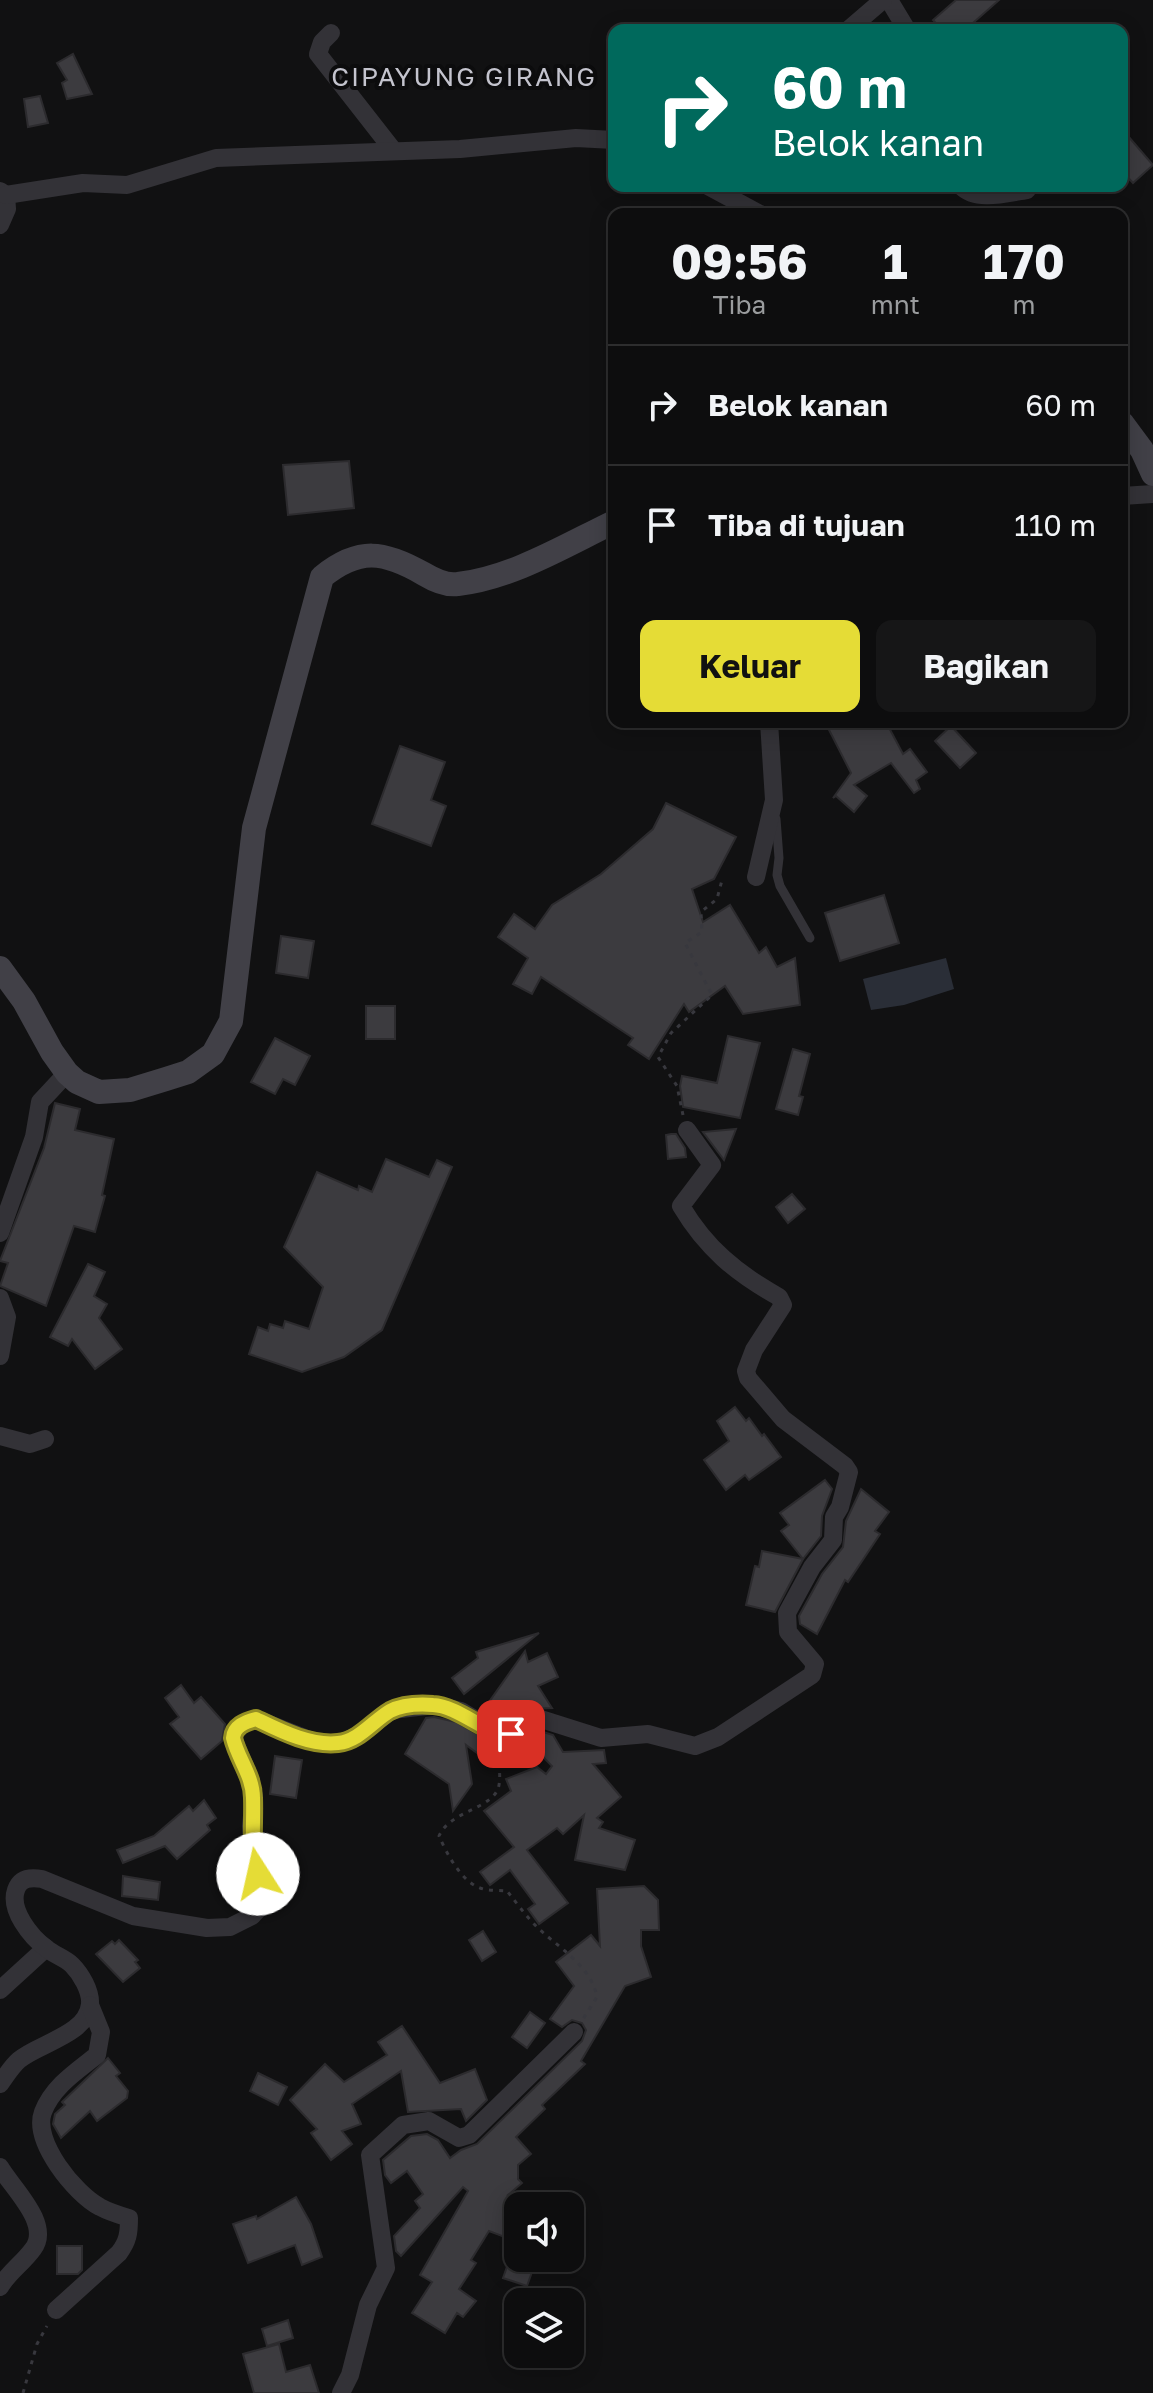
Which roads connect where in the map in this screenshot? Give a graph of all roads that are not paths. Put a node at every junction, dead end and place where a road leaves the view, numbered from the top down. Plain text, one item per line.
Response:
1 (886, 0) edge
2 (856, 24) edge
3 (903, 24) edge
4 (331, 33) dead end
5 (608, 140) edge
6 (393, 150) junction
7 (719, 192) edge
8 (966, 192) edge
9 (1008, 192) edge
10 (3, 193) edge
11 (749, 208) edge
12 (0, 225) edge
13 (1128, 431) edge
14 (1153, 474) edge
15 (1153, 494) edge
16 (1128, 496) edge
17 (608, 525) edge
18 (769, 728) edge
19 (774, 800) junction
20 (756, 877) dead end
21 (810, 938) dead end
22 (0, 968) edge
23 (67, 1073) junction
24 (687, 1130) road end
25 (0, 1233) edge
26 (0, 1298) edge
27 (0, 1356) edge
28 (0, 1436) edge
29 (45, 1439) dead end
30 (46, 1948) junction
31 (0, 1990) edge
32 (90, 2005) junction
33 (574, 2032) road end
34 (0, 2084) edge
35 (0, 2167) edge
36 (0, 2287) edge
37 (56, 2310) road end
38 (341, 2393) edge

1 - 2 street
1 - 3 street
4 - 6 street
5 - 6 street
6 - 10 street
7 - 11 street
8 - 9 street
10 - 12 street
13 - 14 street
15 - 16 street
17 - 23 street
18 - 19 street
19 - 20 street
19 - 21 lane
22 - 23 street
23 - 25 street
24 - 30 street
26 - 27 street
28 - 29 street
30 - 31 street
30 - 32 street
32 - 34 street
32 - 37 street
33 - 38 street
35 - 36 street

